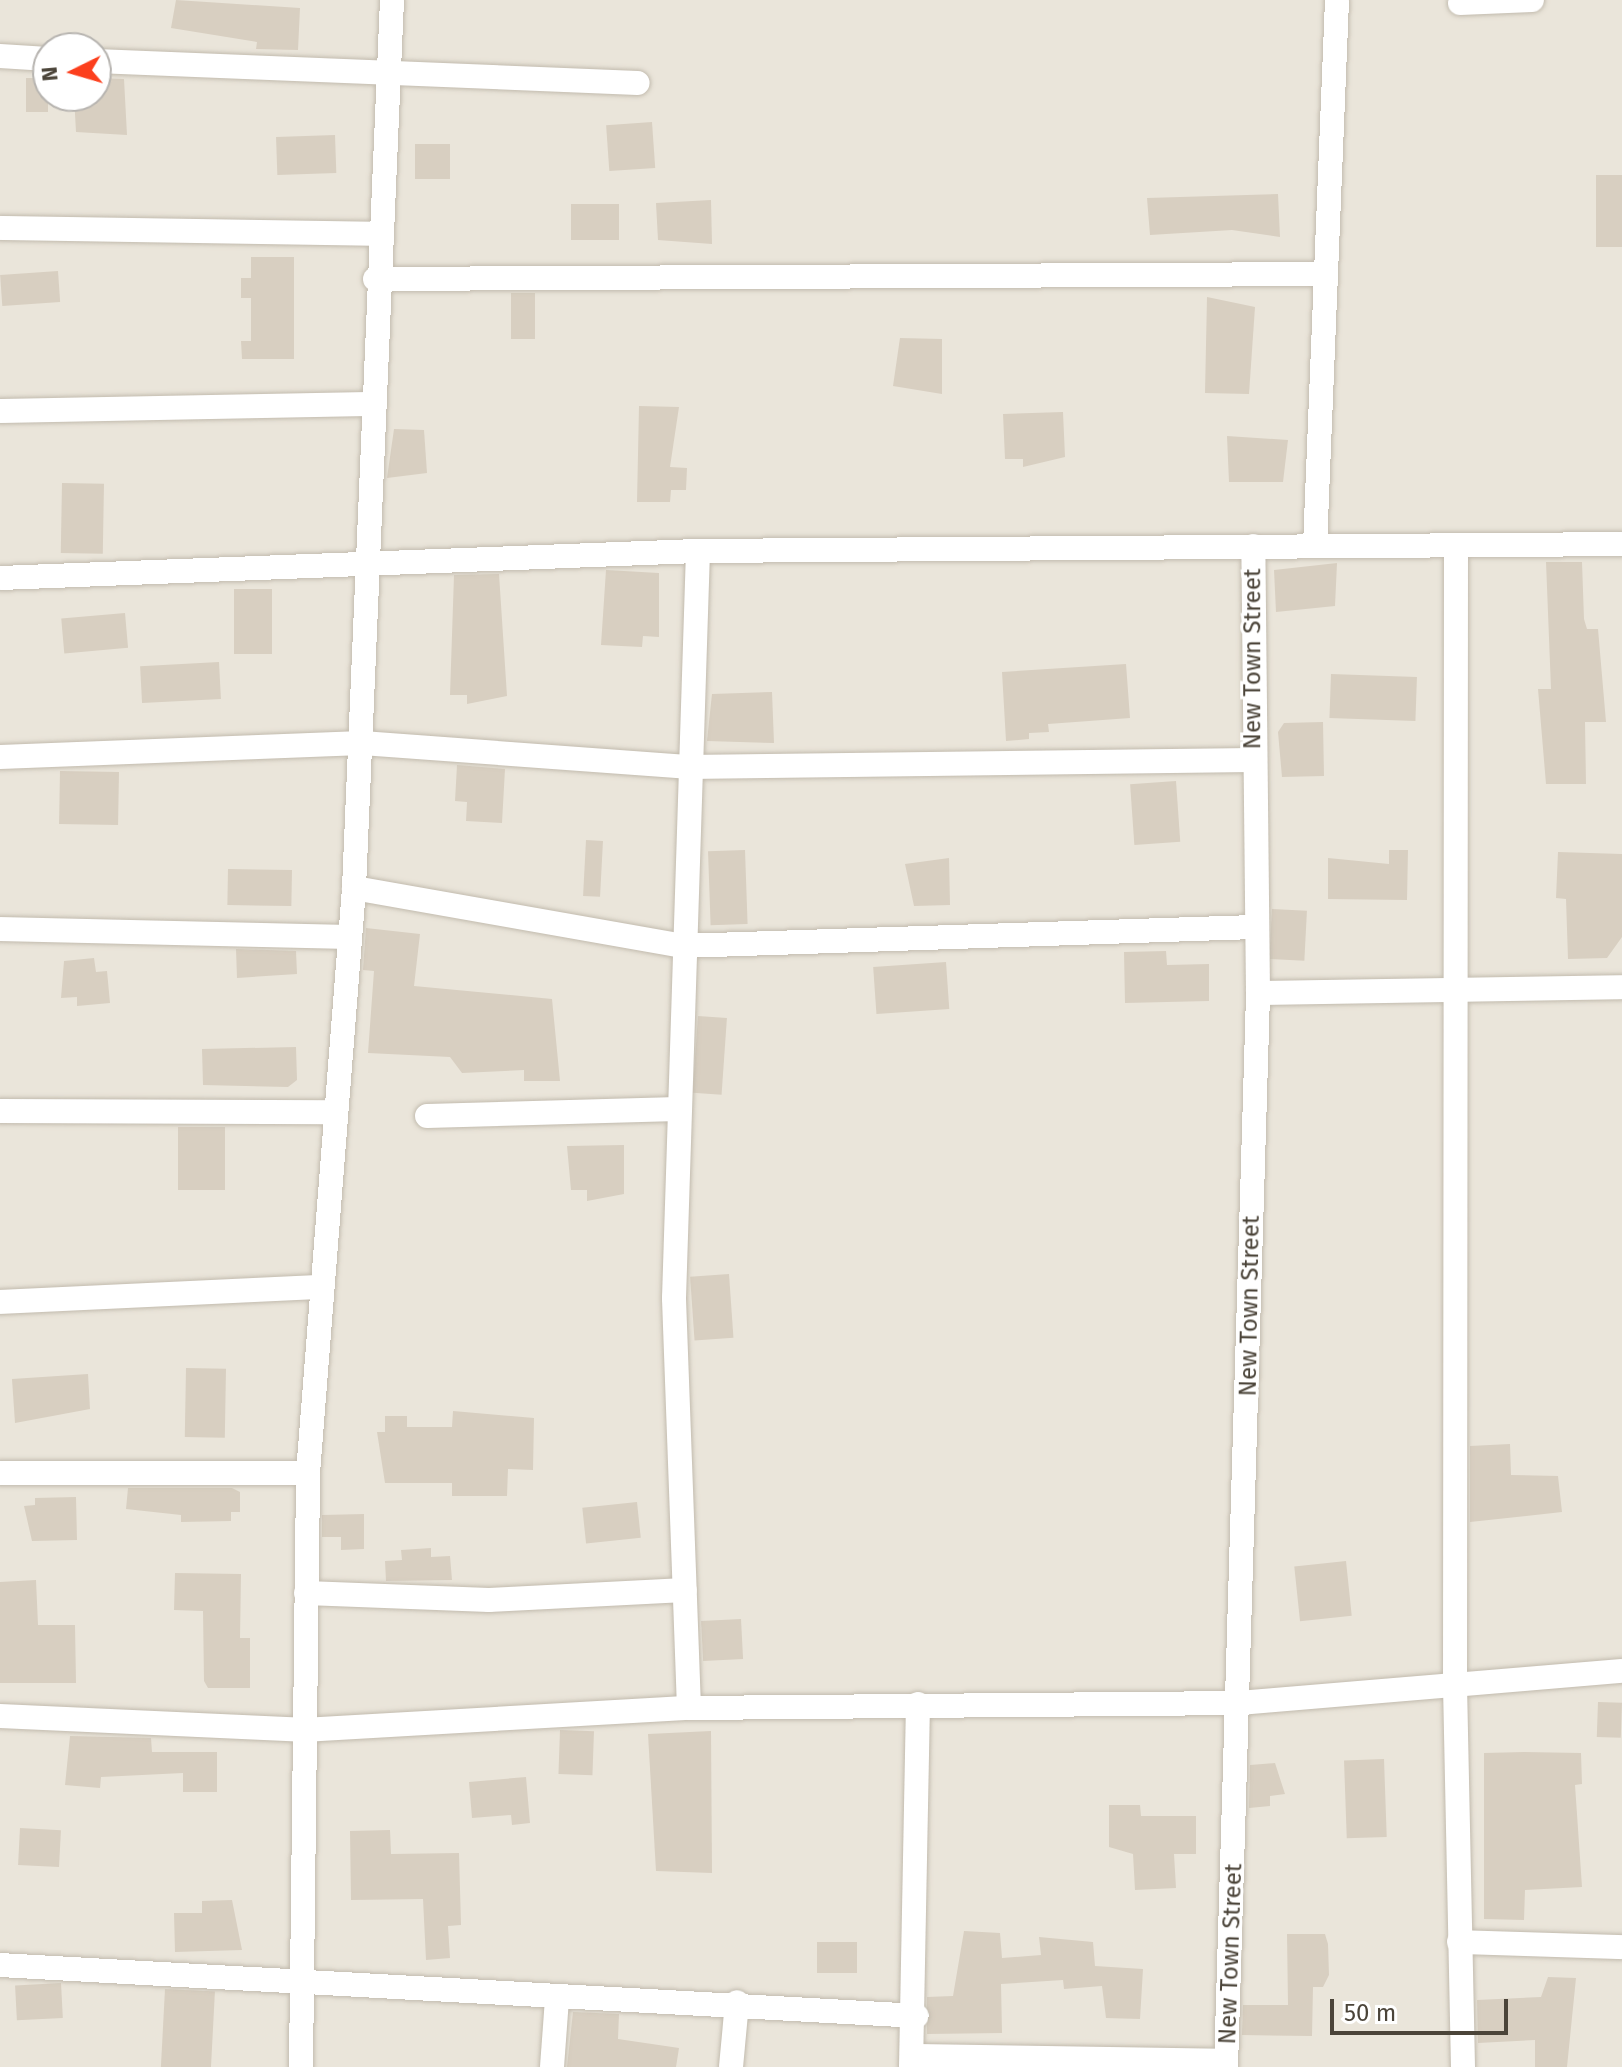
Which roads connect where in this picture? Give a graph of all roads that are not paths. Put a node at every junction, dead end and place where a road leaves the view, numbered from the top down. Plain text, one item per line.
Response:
1 (1337, 0) edge
2 (1532, 0) edge
3 (386, 1) edge
4 (1460, 3) dead end
5 (0, 56) edge
6 (32, 58) edge
7 (112, 62) edge
8 (388, 77) junction
9 (638, 83) dead end
10 (0, 228) edge
11 (377, 234) junction
12 (1325, 274) junction
13 (375, 279) junction
14 (369, 404) junction
15 (0, 411) edge
16 (1622, 544) edge
17 (1253, 546) junction
18 (1315, 546) junction
19 (1456, 548) junction
20 (698, 551) junction
21 (362, 563) junction
22 (0, 578) edge
23 (362, 743) junction
24 (0, 757) edge
25 (1253, 760) junction
26 (687, 767) junction
27 (354, 888) junction
28 (1256, 927) junction
29 (0, 929) edge
30 (349, 937) junction
31 (682, 946) junction
32 (1622, 987) edge
33 (1455, 989) junction
34 (1258, 993) junction
35 (678, 1109) junction
36 (0, 1111) edge
37 (335, 1112) junction
38 (427, 1116) dead end
39 (322, 1287) junction
40 (0, 1302) edge
41 (0, 1473) edge
42 (308, 1473) junction
43 (685, 1590) junction
44 (306, 1593) junction
45 (1622, 1671) edge
46 (1455, 1685) junction
47 (1239, 1703) junction
48 (918, 1704) junction
49 (689, 1708) junction
50 (0, 1716) edge
51 (303, 1730) junction
52 (1459, 1942) junction
53 (1622, 1947) edge
54 (0, 1965) edge
55 (302, 1979) junction
56 (557, 1999) junction
57 (737, 2002) junction
58 (917, 2016) junction
59 (912, 2062) edge
60 (1226, 2064) edge
61 (301, 2067) edge
62 (552, 2067) edge
63 (731, 2067) edge
64 (1463, 2067) edge

1 - 12 street
2 - 4 street
3 - 8 street
5 - 6 street
7 - 8 street
8 - 9 street
8 - 11 street
10 - 11 street
11 - 13 street
12 - 13 street
12 - 18 street
13 - 14 street
14 - 15 street
14 - 21 street
16 - 19 street
17 - 18 street
17 - 20 street
17 - 25 street, New Town Street
18 - 19 street
19 - 33 street
20 - 21 street
20 - 26 street
21 - 22 street
21 - 23 street
23 - 24 street
23 - 26 street
23 - 27 street
25 - 26 street
25 - 28 street, New Town Street
26 - 31 street
27 - 30 street
27 - 31 street
28 - 31 street
28 - 34 street, New Town Street
29 - 30 street
30 - 37 street
31 - 35 street
32 - 33 street
33 - 34 street
33 - 46 street
34 - 47 street, New Town Street
35 - 38 street
35 - 43 street
36 - 37 street
37 - 39 street
39 - 40 street
39 - 42 street
41 - 42 street
42 - 44 street
43 - 44 street
43 - 49 street
44 - 51 street
45 - 46 street
46 - 47 street
46 - 52 street
47 - 48 street
47 - 60 street, New Town Street
48 - 49 street
48 - 58 street
49 - 51 street
50 - 51 street
51 - 55 street
52 - 53 street
52 - 64 street
54 - 55 street
55 - 56 street
55 - 61 street
56 - 57 street
56 - 62 street
57 - 58 street
57 - 63 street
58 - 59 street
59 - 60 street

